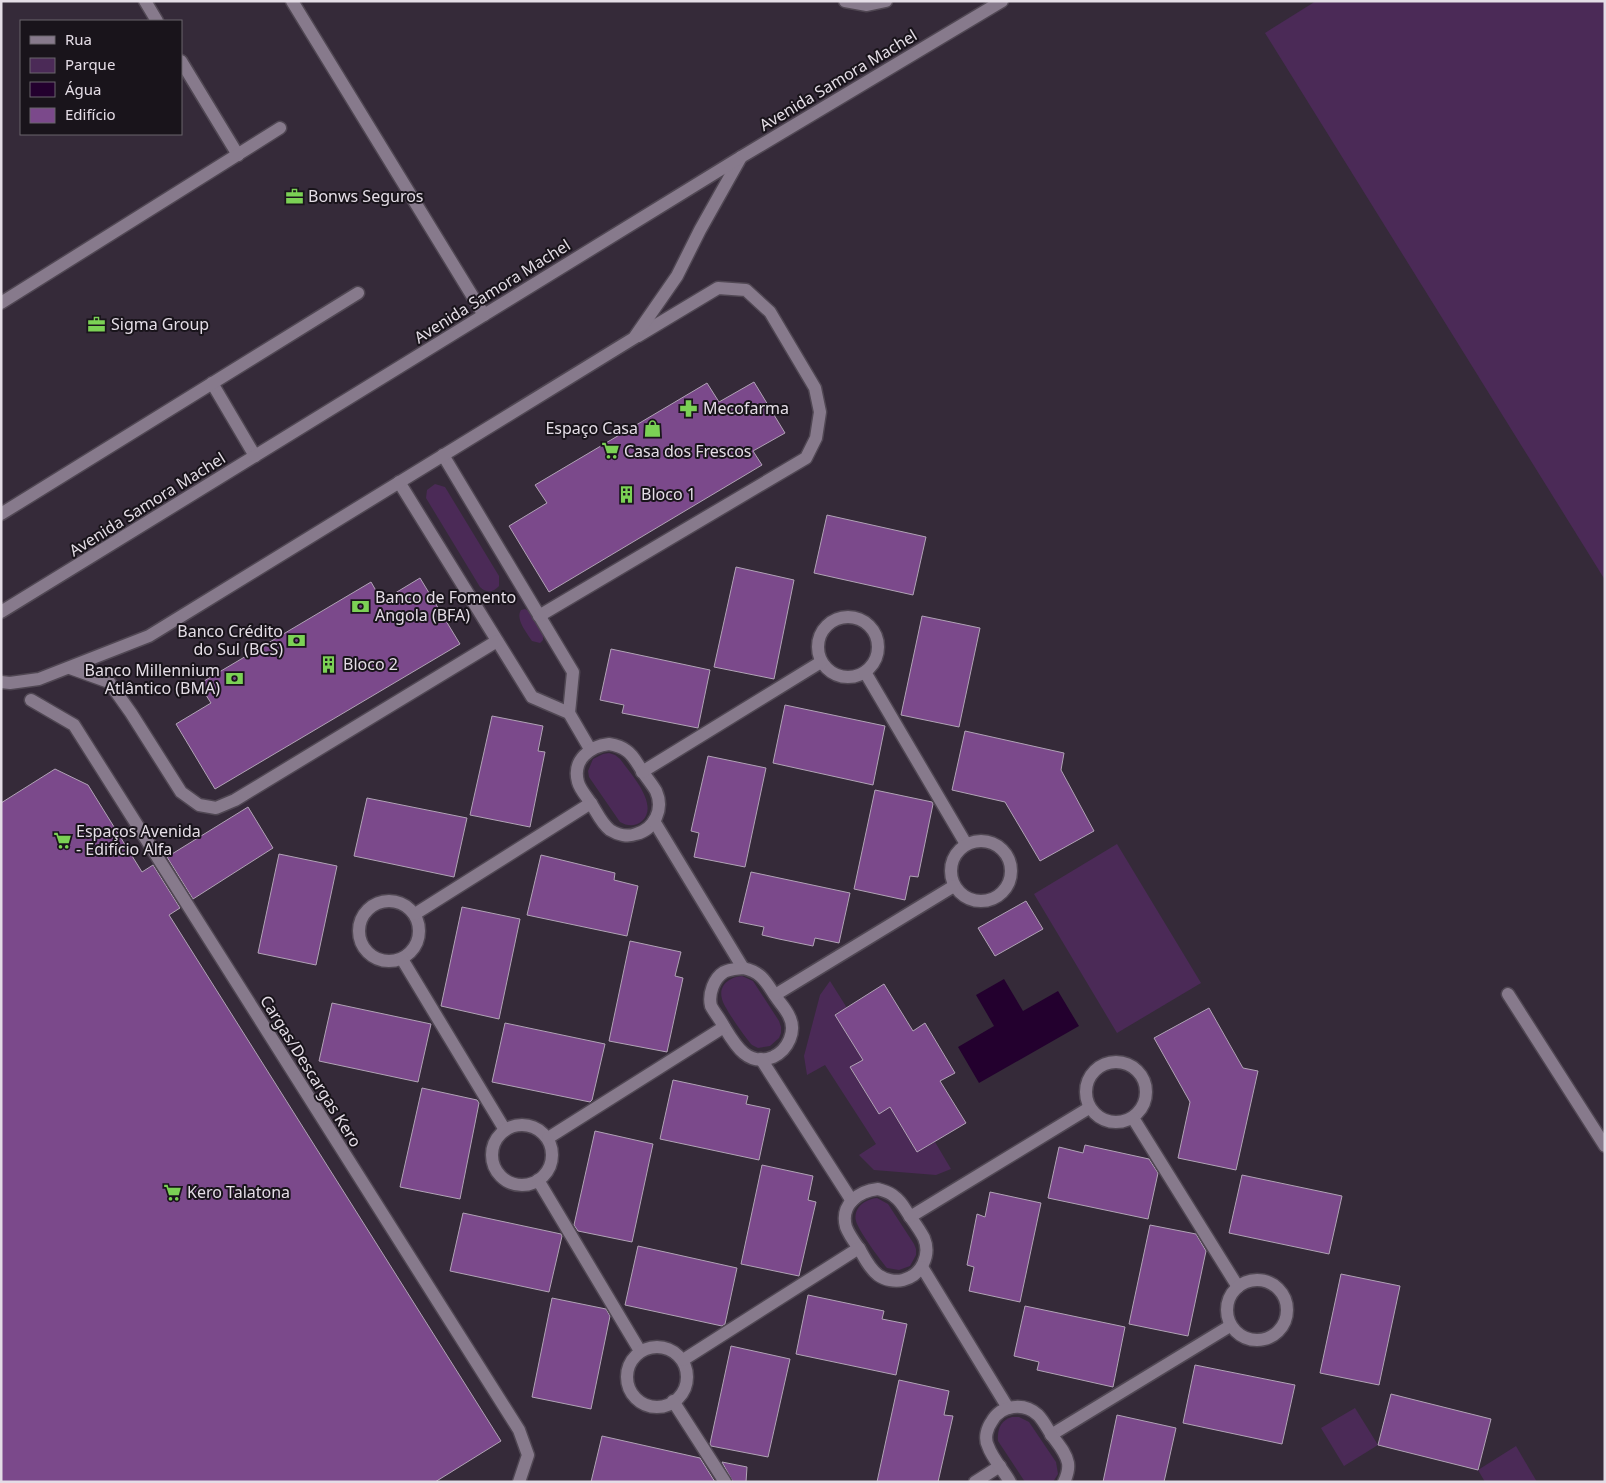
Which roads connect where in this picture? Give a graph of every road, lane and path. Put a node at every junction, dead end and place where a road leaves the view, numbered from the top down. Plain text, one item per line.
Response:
1 (145, 1) edge
2 (292, 1) edge
3 (845, 1) edge
4 (886, 1) edge
5 (1002, 1) edge
6 (156, 20) edge
7 (182, 63) edge
8 (280, 128) dead end
9 (238, 155) junction
10 (741, 157) junction
11 (358, 293) dead end
12 (1, 303) edge
13 (484, 315) junction
14 (634, 338) junction
15 (212, 383) junction
16 (443, 455) junction
17 (255, 456) junction
18 (399, 482) junction
19 (1, 514) edge
20 (1, 612) edge
21 (539, 616) junction
22 (497, 641) junction
23 (821, 662) junction
24 (70, 668) junction
25 (865, 672) junction
26 (1, 682) edge
27 (30, 700) dead end
28 (568, 713) junction
29 (590, 749) junction
30 (642, 772) junction
31 (591, 803) junction
32 (654, 821) junction
33 (966, 844) junction
34 (954, 886) junction
35 (415, 914) junction
36 (402, 958) junction
37 (743, 968) junction
38 (1508, 994) dead end
39 (775, 995) junction
40 (724, 1027) junction
41 (761, 1059) junction
42 (1089, 1108) junction
43 (1133, 1118) junction
44 (505, 1130) junction
45 (548, 1138) junction
46 (1605, 1146) edge
47 (538, 1180) junction
48 (852, 1201) junction
49 (910, 1217) junction
50 (858, 1248) junction
51 (922, 1267) junction
52 (1238, 1287) junction
53 (1230, 1326) junction
54 (640, 1352) junction
55 (683, 1360) junction
56 (673, 1401) junction
57 (1008, 1408) junction
58 (1051, 1434) junction
59 (1000, 1466) junction
60 (518, 1482) edge
61 (725, 1482) edge
62 (975, 1482) edge
63 (1010, 1482) edge
64 (1064, 1482) edge

1 - 6 main road
2 - 13 main road
3 - 4 main road
5 - 10 main road, Avenida Samora Machel
7 - 9 main road
8 - 9 main road
9 - 12 main road
10 - 13 main road, Avenida Samora Machel
10 - 14 main road
11 - 15 main road
13 - 17 main road, Avenida Samora Machel
14 - 16 main road
14 - 21 main road
15 - 17 main road
15 - 19 main road
16 - 18 main road
16 - 21 main road
17 - 20 main road, Avenida Samora Machel
18 - 22 main road
18 - 24 main road
21 - 28 main road
22 - 24 main road
22 - 28 main road
23 - 25 main road
23 - 25 main road
23 - 30 main road
24 - 26 main road
25 - 33 main road
27 - 60 main road, Cargas/Descargas Kero
28 - 29 main road
29 - 30 main road
29 - 31 main road
30 - 32 main road
31 - 32 main road
31 - 35 main road
32 - 37 main road
33 - 34 main road
33 - 34 main road
34 - 39 main road
35 - 36 main road
35 - 36 main road
36 - 44 main road
37 - 39 main road
37 - 40 main road
38 - 46 main road
39 - 41 main road
40 - 41 main road
40 - 45 main road
41 - 48 main road
42 - 43 main road
42 - 43 main road
42 - 49 main road
43 - 52 main road
44 - 45 main road
44 - 47 main road
45 - 47 main road
47 - 54 main road
48 - 49 main road
48 - 50 main road
49 - 51 main road
50 - 51 main road
50 - 55 main road
51 - 57 main road
52 - 53 main road
52 - 53 main road
53 - 58 main road
54 - 55 main road
54 - 56 main road
55 - 56 main road
56 - 61 main road
57 - 58 main road
57 - 59 main road
58 - 64 main road
59 - 62 main road
59 - 63 main road

